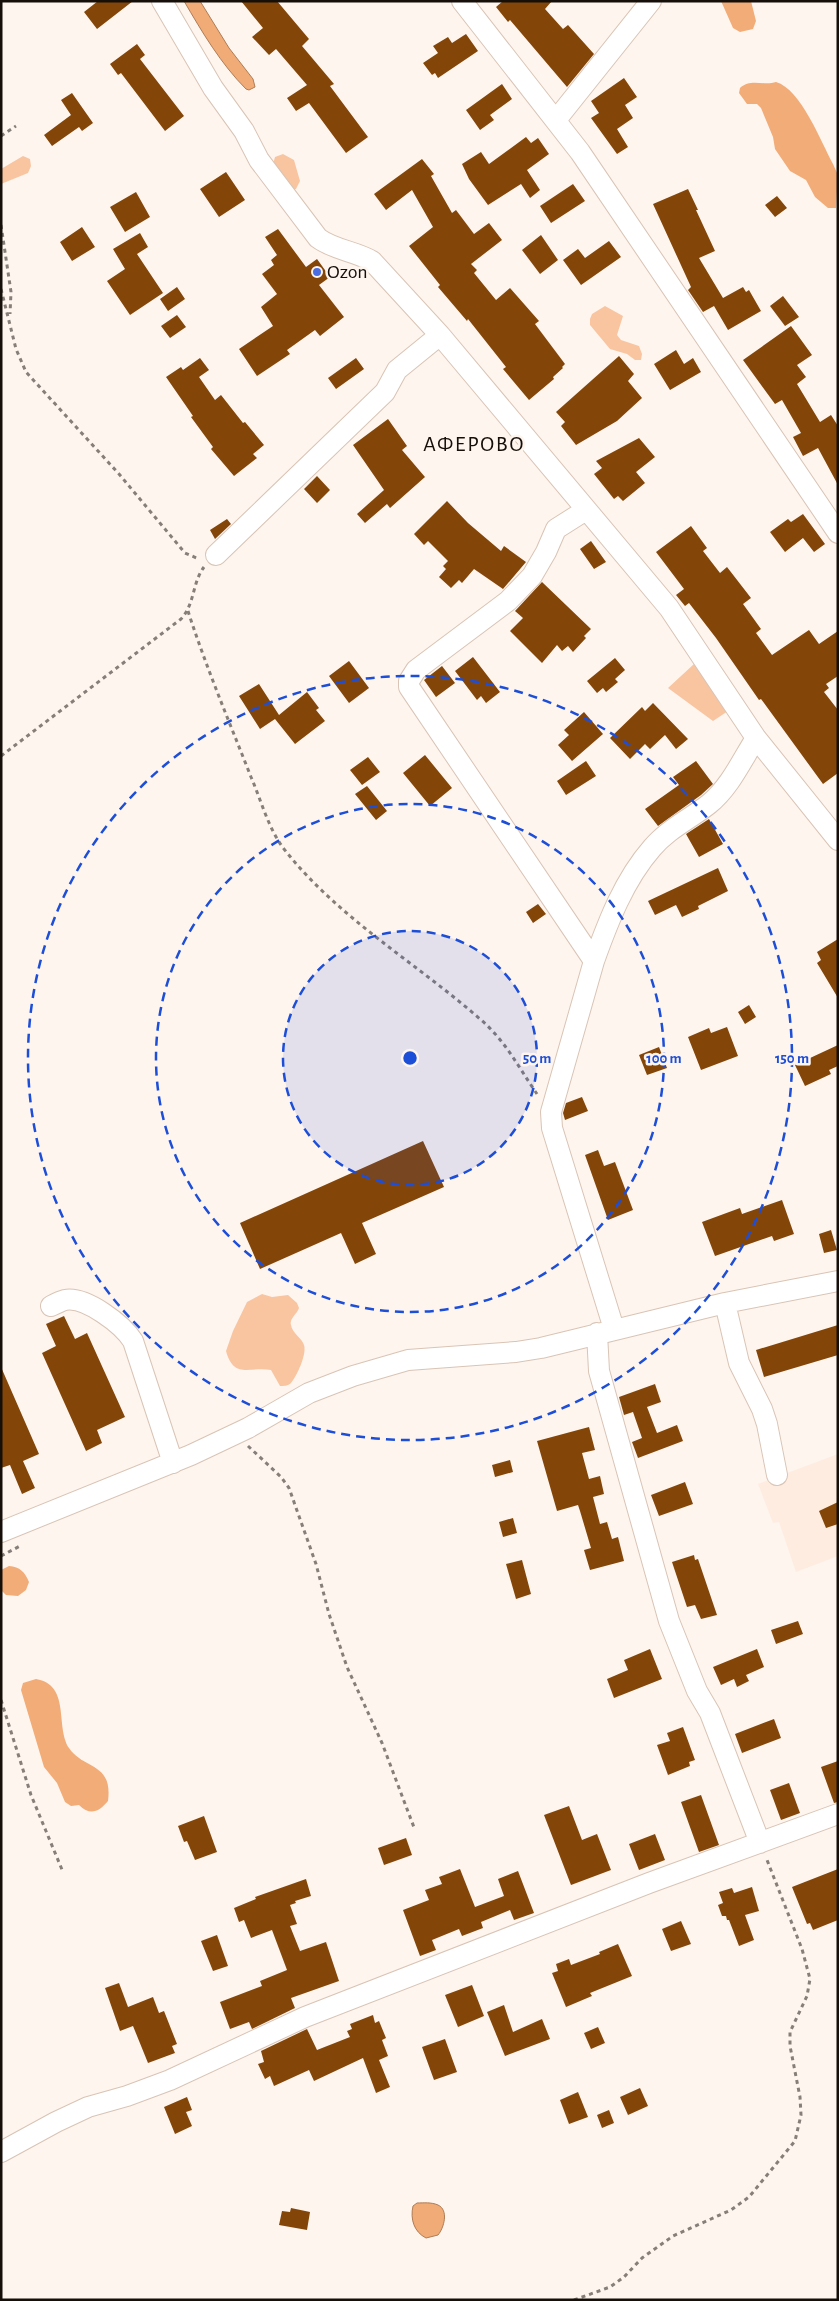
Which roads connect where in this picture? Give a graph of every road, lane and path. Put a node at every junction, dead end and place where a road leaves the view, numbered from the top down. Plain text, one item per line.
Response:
1 (162, 1) edge
2 (462, 1) edge
3 (651, 1) edge
4 (556, 120) junction
5 (16, 126) dead end
6 (1, 136) edge
7 (1, 225) edge
8 (1, 289) edge
9 (10, 320) junction
10 (440, 334) junction
11 (586, 510) junction
12 (838, 533) edge
13 (214, 556) junction
14 (188, 611) junction
15 (756, 738) junction
16 (1, 756) edge
17 (838, 840) edge
18 (594, 961) junction
19 (551, 1112) junction
20 (838, 1281) edge
21 (724, 1303) junction
22 (51, 1306) dead end
23 (605, 1331) junction
24 (248, 1428) junction
25 (173, 1462) junction
26 (777, 1475) dead end
27 (1, 1532) edge
28 (1, 1700) edge
29 (838, 1814) edge
30 (415, 1830) dead end
31 (760, 1843) junction
32 (63, 1872) dead end
33 (1, 2152) edge
34 (574, 2300) edge

1 - 10 street
2 - 4 street
3 - 4 street
4 - 12 street
5 - 6 path
7 - 9 path
8 - 9 path
9 - 13 path
10 - 11 street
10 - 13 street
11 - 15 street
11 - 18 street
13 - 14 path
14 - 16 path
14 - 19 path
15 - 17 street
15 - 18 street
18 - 19 street
19 - 23 street
20 - 21 street
21 - 23 street
21 - 26 street
22 - 25 street
23 - 24 street
23 - 31 street
24 - 25 street
24 - 30 path
25 - 27 street
28 - 32 path
29 - 31 street
31 - 33 street
31 - 34 path

